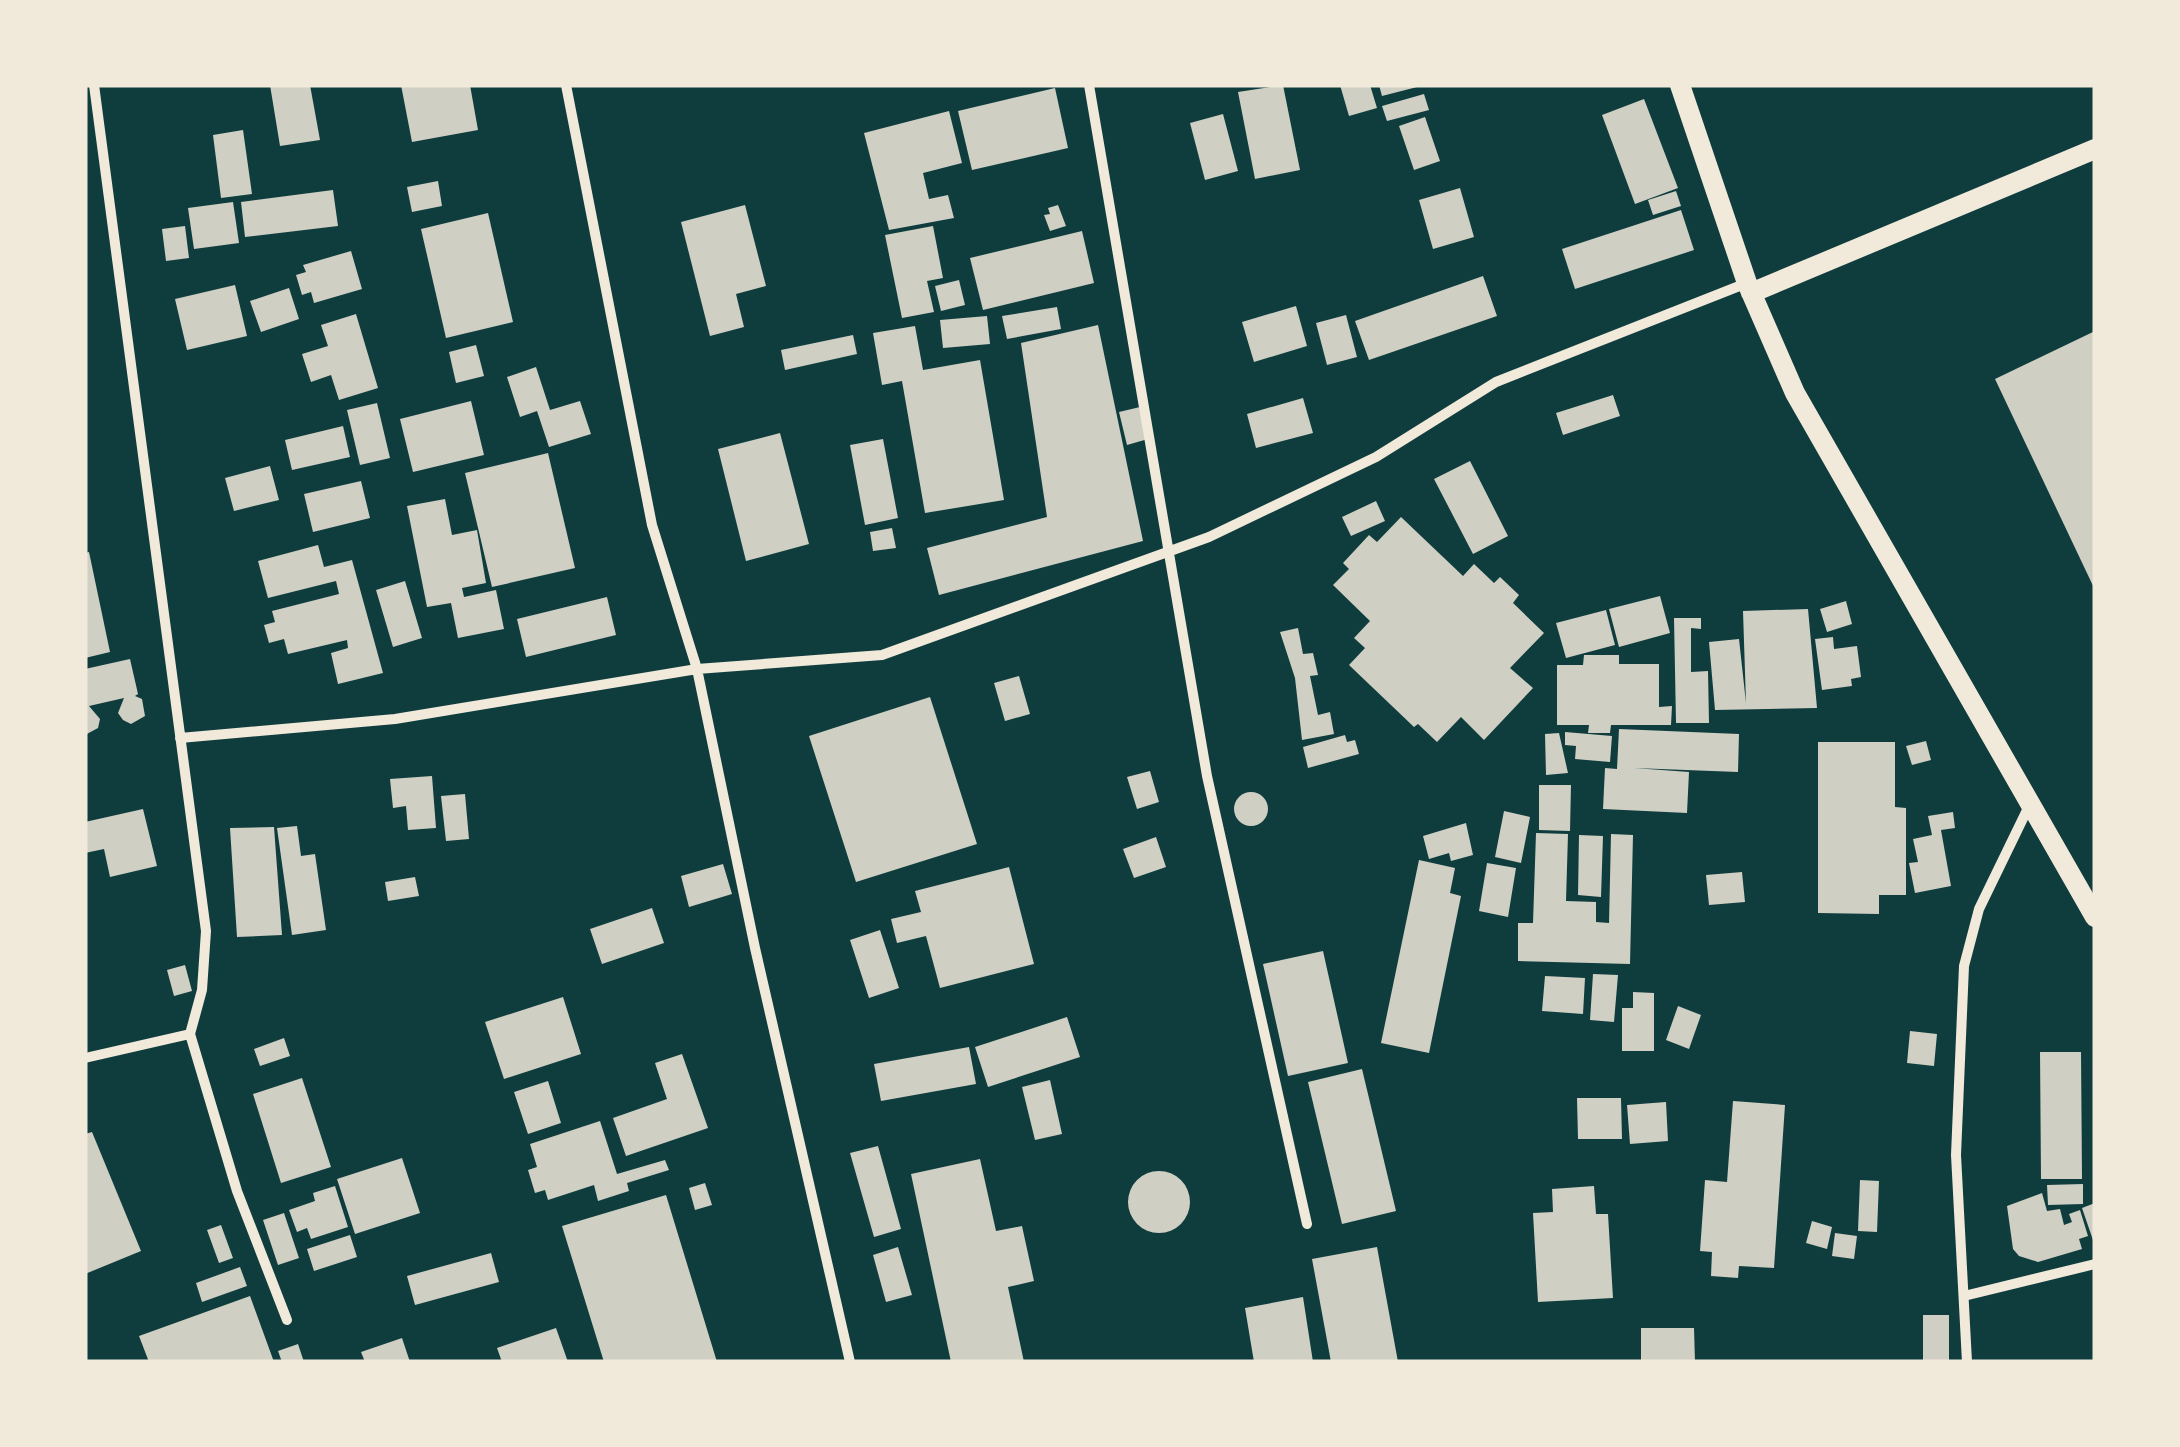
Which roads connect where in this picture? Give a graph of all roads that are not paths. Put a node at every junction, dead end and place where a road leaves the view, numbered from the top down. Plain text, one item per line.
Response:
1 (94, 85) edge
2 (566, 85) edge
3 (1089, 85) edge
4 (1680, 85) edge
5 (2095, 149) edge
6 (1749, 288) junction
7 (1168, 549) junction
8 (697, 670) junction
9 (180, 738) junction
10 (2030, 804) junction
11 (2095, 917) edge
12 (190, 1034) junction
13 (85, 1058) edge
14 (1306, 1224) dead end
15 (2095, 1264) edge
16 (1964, 1296) junction
17 (287, 1320) dead end
18 (850, 1362) edge
19 (1967, 1362) edge

1 - 9 street
2 - 8 street
3 - 7 street
4 - 6 main road
5 - 6 main road
6 - 7 street
6 - 10 main road
7 - 8 street
7 - 14 street
8 - 9 street
8 - 18 street
9 - 12 street
10 - 11 main road
10 - 16 street
12 - 13 street
12 - 17 street
15 - 16 street
16 - 19 street

